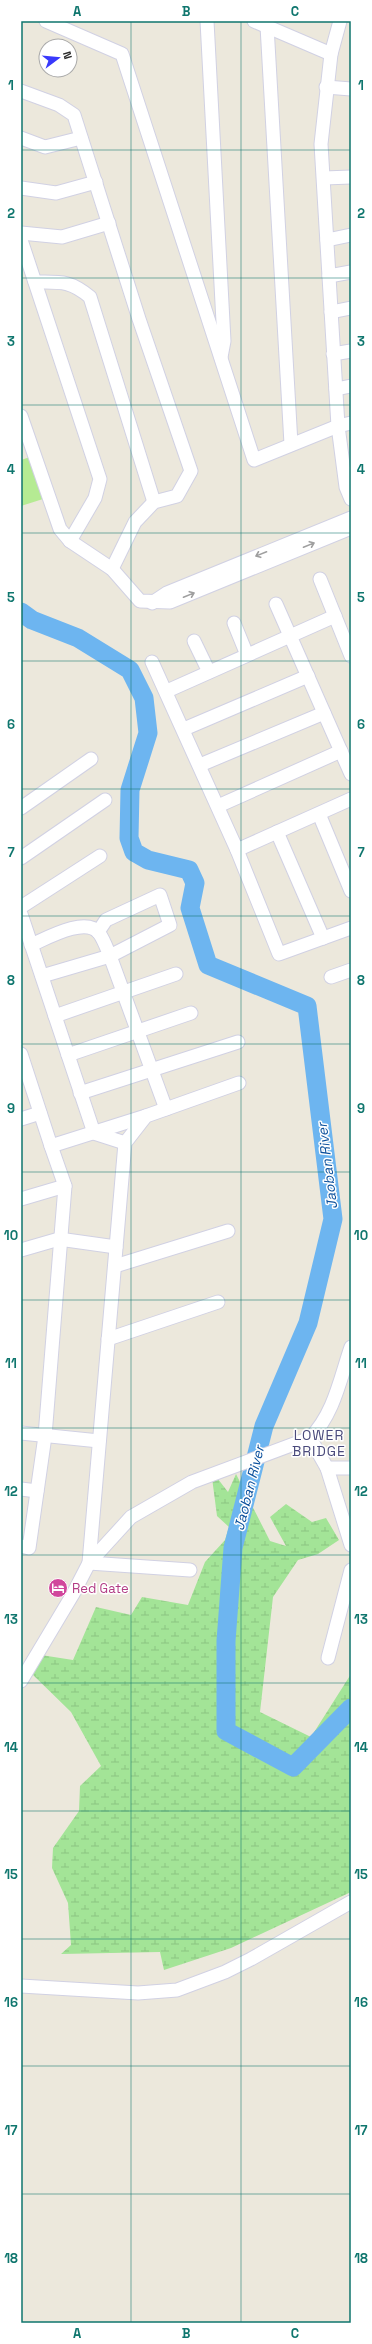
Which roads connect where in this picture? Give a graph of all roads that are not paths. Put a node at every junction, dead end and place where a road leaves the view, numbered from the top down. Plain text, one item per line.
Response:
1 (46, 21) edge
2 (207, 21) edge
3 (254, 21) edge
4 (340, 21) edge
5 (267, 26) junction
6 (331, 54) junction
7 (326, 87) junction
8 (351, 89) edge
9 (21, 91) edge
10 (21, 138) edge
11 (81, 138) junction
12 (351, 177) edge
13 (324, 178) junction
14 (96, 182) junction
15 (21, 188) edge
16 (109, 223) junction
17 (21, 233) edge
18 (351, 235) edge
19 (21, 240) edge
20 (327, 240) junction
21 (351, 272) edge
22 (329, 276) junction
23 (35, 282) junction
24 (351, 308) edge
25 (331, 312) junction
26 (351, 351) edge
27 (333, 354) junction
28 (221, 360) junction
29 (351, 386) edge
30 (336, 389) junction
31 (21, 419) edge
32 (351, 424) edge
33 (338, 426) junction
34 (291, 444) junction
35 (351, 499) edge
36 (154, 502) junction
37 (351, 518) edge
38 (351, 528) edge
39 (70, 541) junction
40 (112, 568) junction
41 (320, 579) dead end
42 (152, 603) junction
43 (276, 604) dead end
44 (334, 616) junction
45 (234, 623) dead end
46 (291, 636) junction
47 (194, 641) dead end
48 (247, 655) junction
49 (351, 656) edge
50 (152, 662) dead end
51 (209, 672) junction
52 (308, 676) junction
53 (166, 691) junction
54 (324, 713) junction
55 (184, 729) junction
56 (341, 751) junction
57 (91, 759) dead end
58 (200, 765) junction
59 (351, 774) edge
60 (351, 799) edge
61 (104, 800) dead end
62 (218, 806) junction
63 (21, 808) edge
64 (320, 814) junction
65 (277, 832) junction
66 (238, 850) junction
67 (100, 856) dead end
68 (21, 858) edge
69 (351, 891) edge
70 (21, 907) edge
71 (21, 914) edge
72 (351, 928) edge
73 (98, 932) junction
74 (323, 938) junction
75 (31, 945) junction
76 (110, 956) junction
77 (351, 970) edge
78 (176, 974) dead end
79 (42, 976) junction
80 (331, 977) dead end
81 (123, 991) junction
82 (191, 1013) dead end
83 (55, 1016) junction
84 (138, 1032) junction
85 (238, 1042) dead end
86 (21, 1054) edge
87 (68, 1055) junction
88 (152, 1071) junction
89 (239, 1083) dead end
90 (80, 1093) junction
91 (166, 1109) junction
92 (40, 1113) junction
93 (146, 1116) junction
94 (21, 1119) edge
95 (94, 1133) junction
96 (125, 1143) junction
97 (51, 1146) junction
98 (65, 1186) junction
99 (21, 1199) edge
100 (228, 1230) dead end
101 (60, 1239) junction
102 (116, 1247) junction
103 (21, 1250) edge
104 (114, 1266) junction
105 (218, 1302) dead end
106 (108, 1339) junction
107 (351, 1348) edge
108 (21, 1433) edge
109 (45, 1436) junction
110 (310, 1438) junction
111 (99, 1441) junction
112 (327, 1468) junction
113 (351, 1468) edge
114 (21, 1489) edge
115 (37, 1490) junction
116 (348, 1526) edge
117 (351, 1544) edge
118 (21, 1546) edge
119 (89, 1563) junction
120 (190, 1570) dead end
121 (351, 1570) edge
122 (328, 1658) dead end
123 (26, 1662) edge
124 (21, 1681) edge
125 (351, 1902) edge
126 (21, 1986) edge

1 - 28 street
2 - 28 street
3 - 5 street
4 - 6 street
5 - 6 street
5 - 34 street
6 - 7 street
7 - 8 street
7 - 13 street
9 - 11 street
10 - 11 street
11 - 14 street
12 - 13 street
13 - 20 street
14 - 15 street
14 - 16 street
16 - 17 street
16 - 36 street
18 - 20 street
19 - 23 street
20 - 22 street
21 - 22 street
22 - 25 street
23 - 36 street
23 - 39 street
24 - 25 street
25 - 27 street
26 - 27 street
27 - 30 street
28 - 34 street
29 - 30 street
30 - 33 street
31 - 39 street
32 - 33 street
33 - 34 street
33 - 35 street
36 - 40 street
37 -> 42 street
42 -> 38 street
39 - 40 street
40 - 42 street
41 - 44 street
43 - 46 street
44 - 46 street
44 - 49 street
45 - 48 street
46 - 48 street
46 - 52 street
47 - 51 street
48 - 51 street
50 - 53 street
51 - 53 street
52 - 54 street
52 - 55 street
53 - 55 street
54 - 56 street
54 - 58 street
55 - 58 street
56 - 59 street
56 - 62 street
57 - 63 street
58 - 62 street
60 - 64 street
61 - 68 street
62 - 66 street
64 - 65 street
64 - 69 street
65 - 66 street
65 - 74 street
66 - 74 street
67 - 70 street
71 - 75 street
72 - 74 street
73 - 75 street
73 - 76 street
73 - 76 street
75 - 79 street
76 - 79 street
76 - 81 street
77 - 80 street
78 - 81 street
79 - 83 street
81 - 83 street
81 - 84 street
82 - 84 street
83 - 87 street
84 - 87 street
84 - 88 street
85 - 88 street
86 - 92 street
87 - 90 street
88 - 90 street
88 - 91 street
89 - 91 street
90 - 95 street
91 - 93 street
92 - 94 street
92 - 97 street
93 - 95 street
93 - 96 street
95 - 96 street
95 - 97 street
96 - 102 street
97 - 98 street
98 - 99 street
98 - 101 street
100 - 104 street
101 - 102 street
101 - 103 street
101 - 109 street
102 - 104 street
104 - 106 street
105 - 106 street
106 - 111 street
107 - 110 street
108 - 109 street
109 - 111 street
109 - 115 street
110 - 112 street
110 - 119 street
111 - 119 street
112 - 113 street
112 - 116 street
114 - 115 street
115 - 118 street
116 - 117 street
119 - 120 street
119 - 123 street
121 - 122 street
123 - 124 street
125 - 126 street

